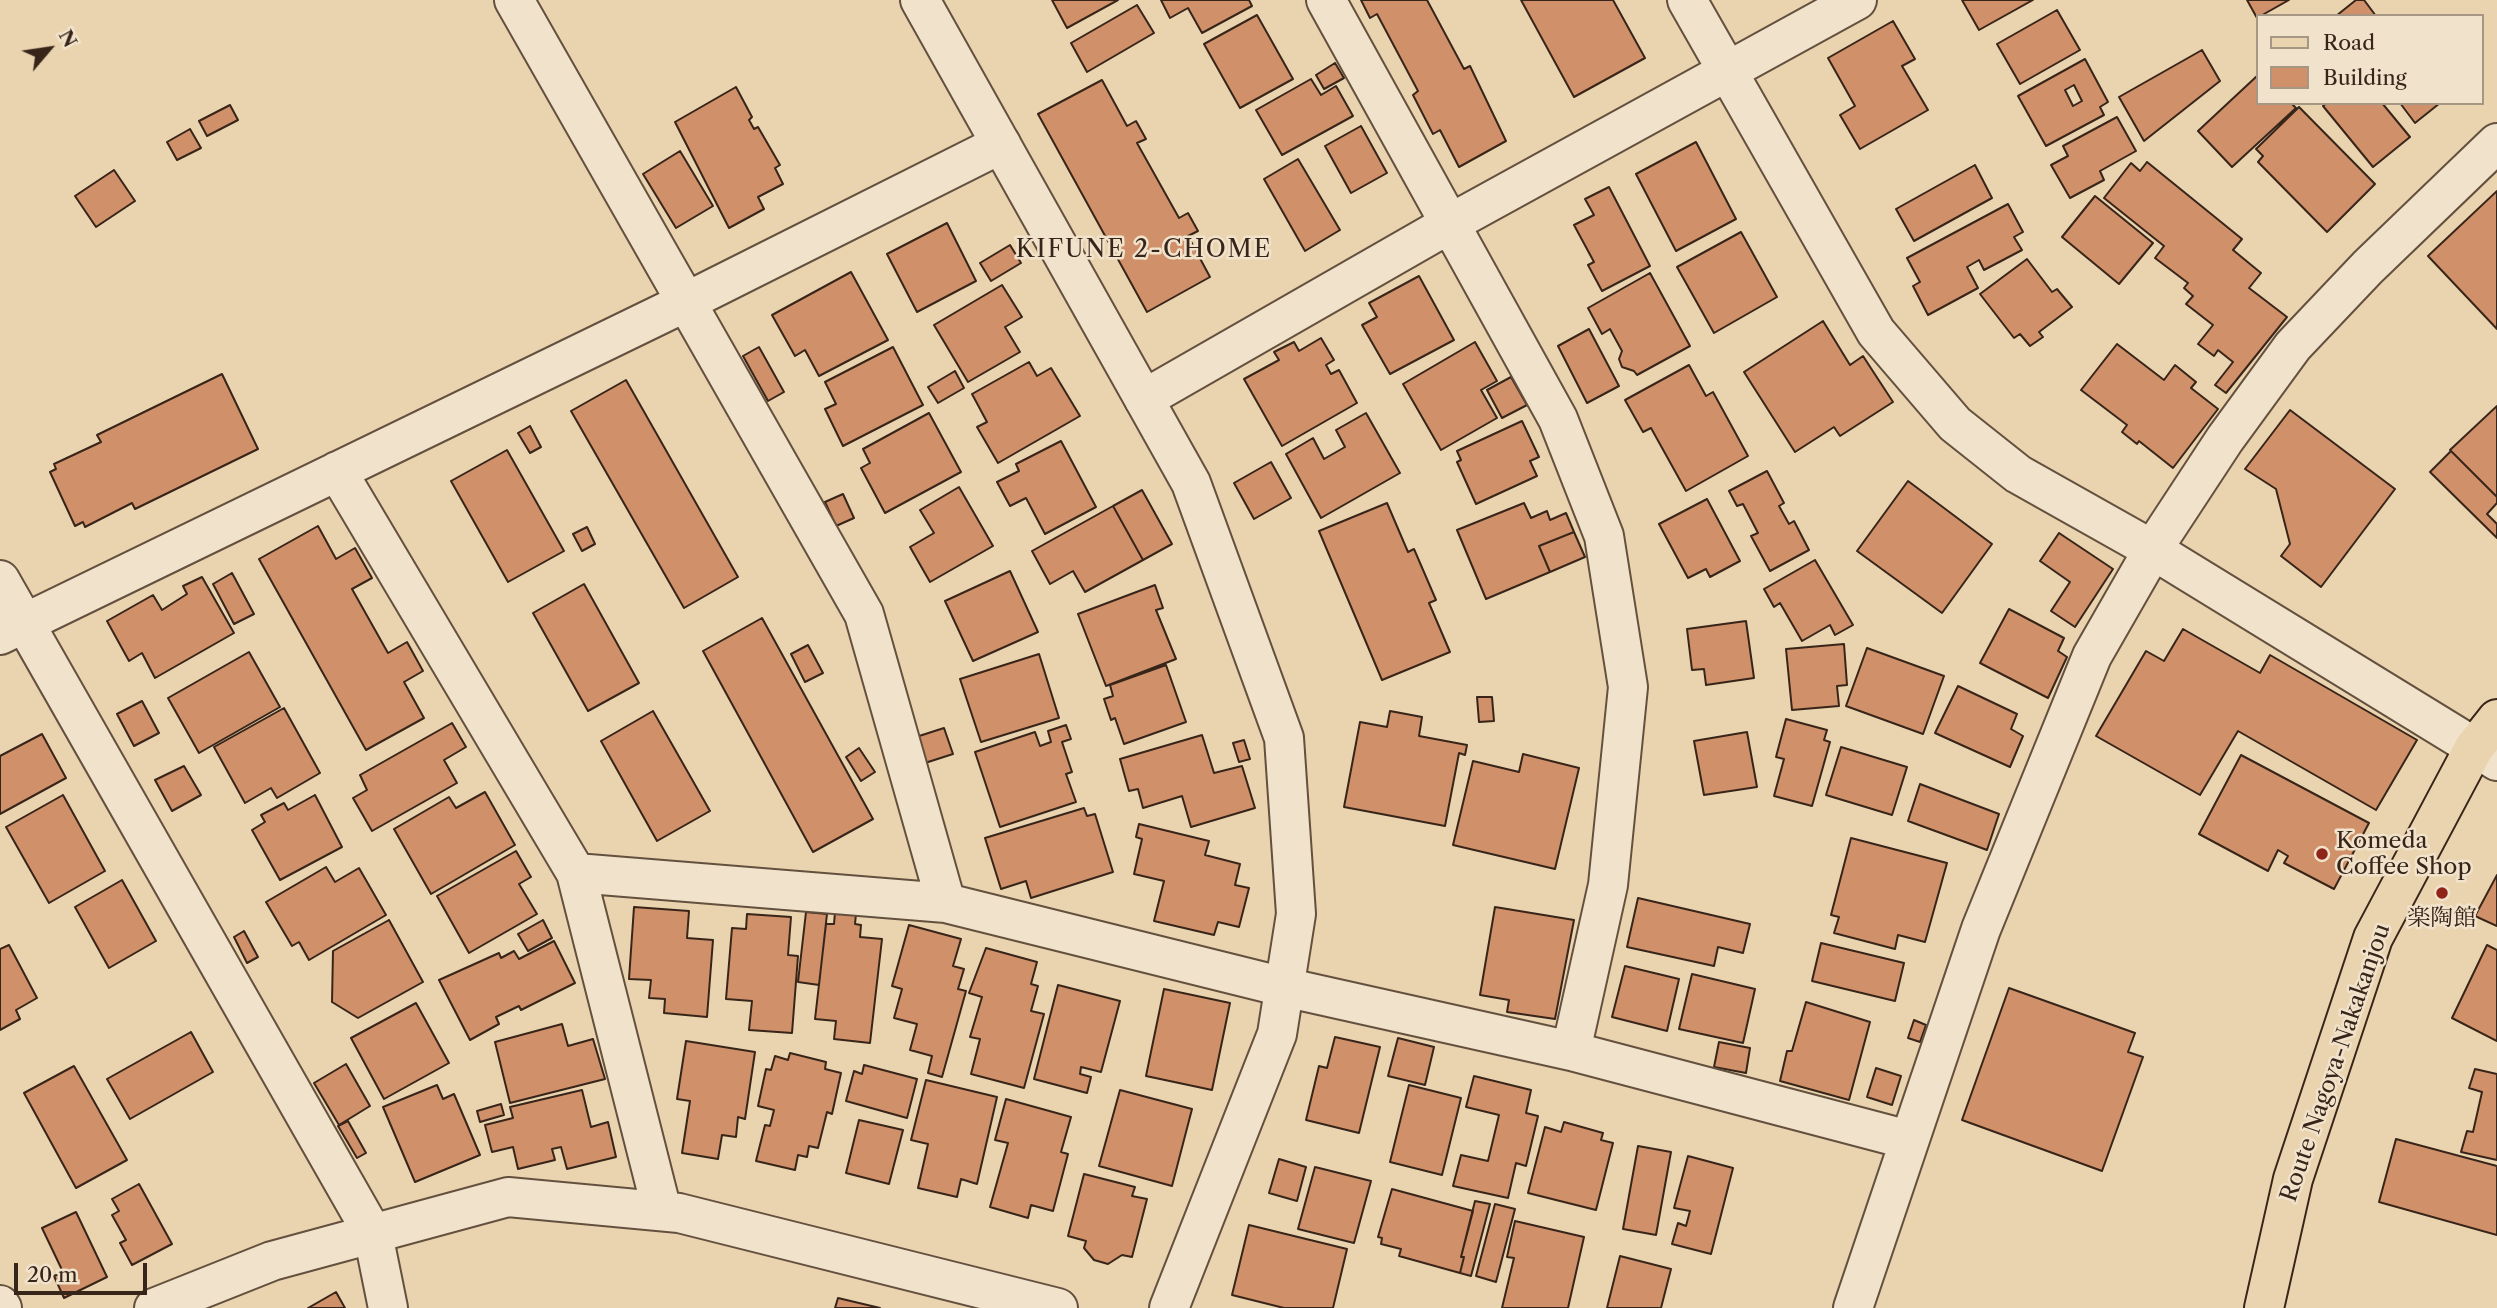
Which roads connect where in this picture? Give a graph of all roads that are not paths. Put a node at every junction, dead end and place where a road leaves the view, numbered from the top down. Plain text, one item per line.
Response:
1 (514, 0) edge
2 (920, 0) edge
3 (1326, 0) edge
4 (1688, 0) edge
5 (1857, 0) edge
6 (1729, 72) junction
7 (2497, 143) edge
8 (1001, 144) junction
9 (1451, 223) junction
10 (684, 303) junction
11 (1144, 399) junction
12 (337, 471) junction
13 (2153, 550) junction
14 (0, 580) edge
15 (12, 629) edge
16 (2489, 743) edge
17 (576, 873) junction
18 (946, 903) junction
19 (1284, 987) junction
20 (1571, 1051) junction
21 (1909, 1140) junction
22 (662, 1211) junction
23 (373, 1234) junction
24 (154, 1308) edge
25 (388, 1308) edge
26 (1058, 1308) edge
27 (1169, 1308) edge
28 (1853, 1308) edge
29 (2264, 1308) edge

1 - 10 street
2 - 8 street
3 - 9 street
4 - 6 street
5 - 6 street
6 - 9 street
6 - 13 street
7 - 13 street
8 - 10 street
8 - 11 street
9 - 11 street
9 - 20 street
10 - 12 street
10 - 18 street
11 - 19 street
12 - 15 street
12 - 17 street
13 - 16 street
13 - 21 street
14 - 15 street
15 - 23 street
16 - 29 main road, Route Nagoya-Nakakanjou
17 - 18 street
17 - 22 street
18 - 19 street
19 - 20 street
19 - 27 street
20 - 21 street
21 - 28 street
22 - 23 street
22 - 26 street
23 - 24 street
23 - 25 street

